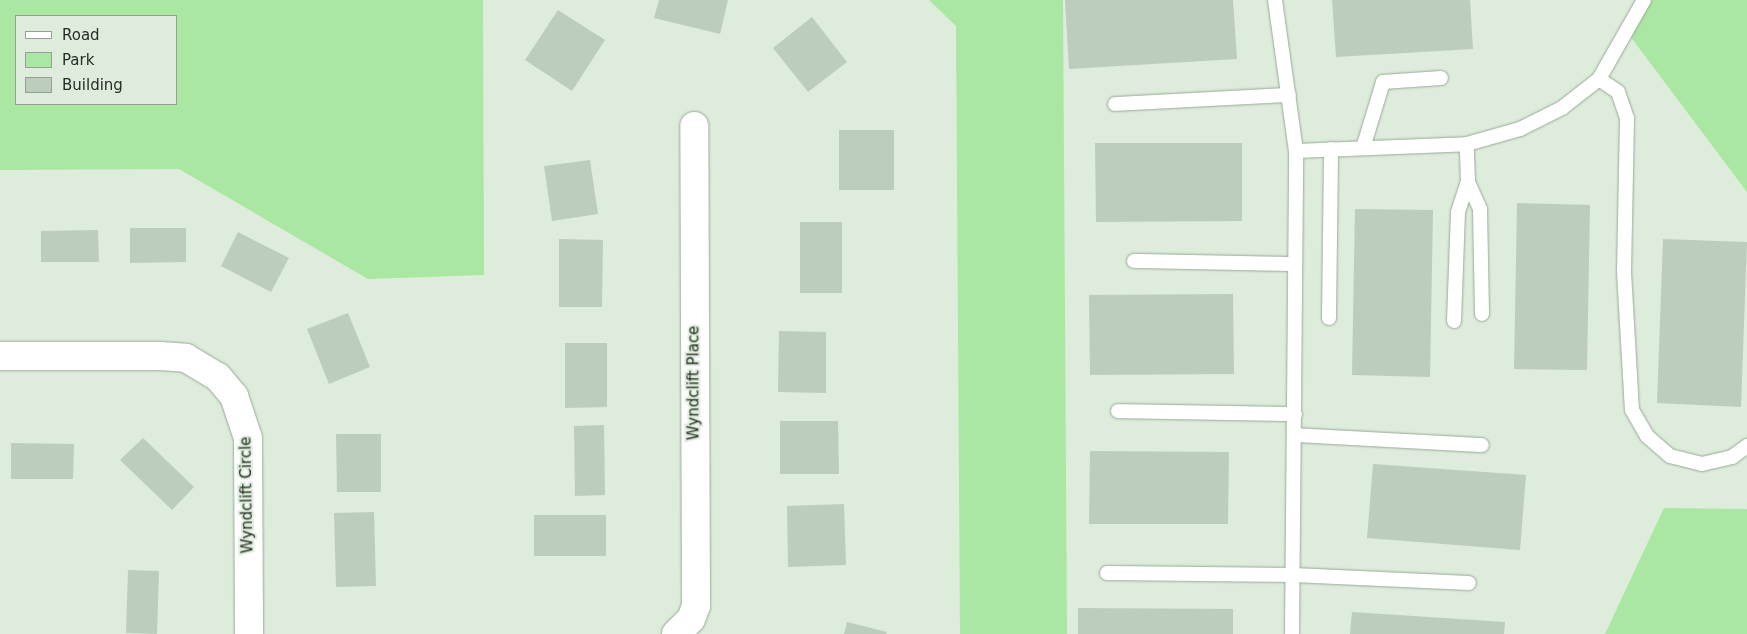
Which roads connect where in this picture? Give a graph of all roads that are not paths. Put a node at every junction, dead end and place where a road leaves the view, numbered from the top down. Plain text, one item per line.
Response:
1 (1275, 0) edge
2 (1644, 0) edge
3 (1441, 78) dead end
4 (1600, 79) junction
5 (1289, 95) junction
6 (1115, 104) dead end
7 (694, 126) dead end
8 (1467, 144) junction
9 (1363, 148) junction
10 (1331, 149) junction
11 (1296, 151) junction
12 (1468, 182) junction
13 (1134, 260) dead end
14 (1295, 264) junction
15 (1482, 314) dead end
16 (1329, 318) dead end
17 (1454, 321) dead end
18 (0, 356) edge
19 (1118, 411) dead end
20 (1295, 414) junction
21 (1295, 436) junction
22 (1482, 445) dead end
23 (1747, 446) edge
24 (1108, 573) dead end
25 (1293, 575) junction
26 (1469, 583) dead end
27 (249, 634) edge
28 (676, 634) edge
29 (1292, 634) edge

1 - 5 lane
2 - 4 lane
3 - 9 lane
4 - 8 lane
4 - 23 lane
5 - 6 lane
5 - 11 lane
7 - 28 street, Wyndclift Place
8 - 9 lane
8 - 12 lane
9 - 10 lane
10 - 11 lane
10 - 16 lane
11 - 14 lane
12 - 15 lane
12 - 17 lane
13 - 14 lane
14 - 20 lane
18 - 27 street, Wyndclift Circle
19 - 20 lane
20 - 21 lane
21 - 22 lane
21 - 25 lane
24 - 25 lane
25 - 26 lane
25 - 29 lane

